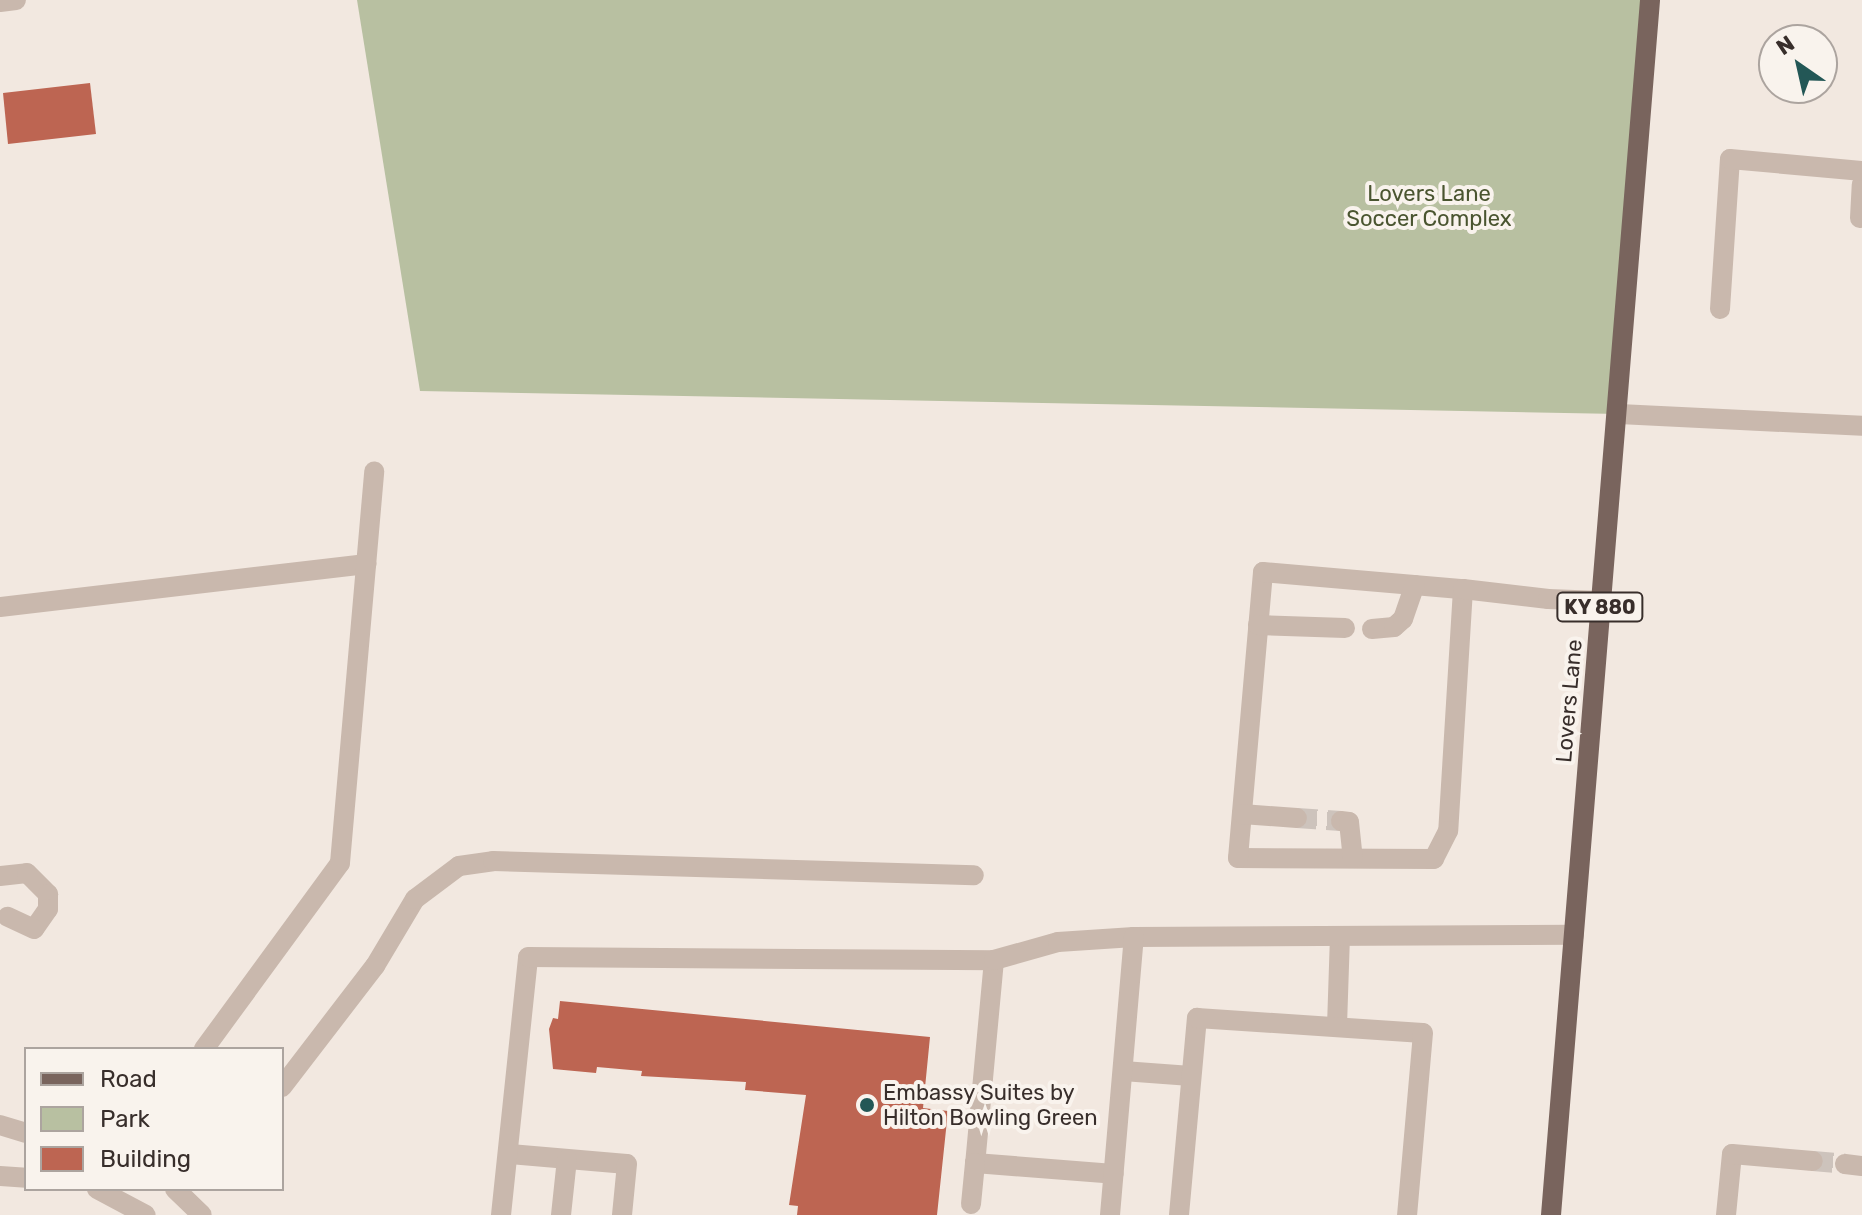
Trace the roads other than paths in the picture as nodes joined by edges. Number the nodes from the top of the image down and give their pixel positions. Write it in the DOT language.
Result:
graph roads {
  1 [pos="16,0"];
  2 [pos="1650,0"];
  3 [pos="0,2"];
  4 [pos="1862,171"];
  5 [pos="1862,185"];
  6 [pos="1860,218"];
  7 [pos="1720,309"];
  8 [pos="1619,414"];
  9 [pos="1862,426"];
  10 [pos="374,471"];
  11 [pos="366,564"];
  12 [pos="1415,585"];
  13 [pos="1463,589"];
  14 [pos="1601,601"];
  15 [pos="0,607"];
  16 [pos="1258,625"];
  17 [pos="1345,628"];
  18 [pos="1372,629"];
  19 [pos="1242,814"];
  20 [pos="1297,818"];
  21 [pos="1341,821"];
  22 [pos="1353,858"];
  23 [pos="974,875"];
  24 [pos="0,876"];
  25 [pos="3,920"];
  26 [pos="1574,935"];
  27 [pos="1340,936"];
  28 [pos="1134,937"];
  29 [pos="994,960"];
  30 [pos="1337,1026"];
  31 [pos="205,1047"];
  32 [pos="1123,1071"];
  33 [pos="1191,1076"];
  34 [pos="284,1084"];
  35 [pos="0,1125"];
  36 [pos="24,1132"];
  37 [pos="510,1154"];
  38 [pos="567,1159"];
  39 [pos="1813,1161"];
  40 [pos="975,1163"];
  41 [pos="1114,1174"];
  42 [pos="0,1176"];
  43 [pos="24,1178"];
  44 [pos="101,1191"];
  45 [pos="177,1191"];
  46 [pos="971,1204"];
  47 [pos="146,1215"];
  48 [pos="202,1215"];
  49 [pos="501,1215"];
  50 [pos="561,1215"];
  51 [pos="622,1215"];
  52 [pos="1110,1215"];
  53 [pos="1179,1215"];
  54 [pos="1407,1215"];
  55 [pos="1551,1215"];
  56 [pos="1726,1215"];
  1 -- 3 [label="street"];
  2 -- 8 [label="main road, Lovers Lane / KY 880"];
  4 -- 7 [label="street"];
  5 -- 6 [label="street"];
  8 -- 9 [label="street"];
  8 -- 14 [label="main road, Lovers Lane / KY 880"];
  10 -- 11 [label="street"];
  11 -- 15 [label="street"];
  11 -- 31 [label="street"];
  12 -- 13 [label="street"];
  12 -- 16 [label="street"];
  12 -- 18 [label="street"];
  13 -- 14 [label="street"];
  13 -- 22 [label="street"];
  14 -- 26 [label="main road, Lovers Lane / KY 880"];
  16 -- 17 [label="street"];
  16 -- 19 [label="street"];
  19 -- 20 [label="street"];
  19 -- 22 [label="street"];
  21 -- 22 [label="street"];
  23 -- 34 [label="street"];
  24 -- 25 [label="street"];
  26 -- 27 [label="street"];
  26 -- 55 [label="main road, Lovers Lane / KY 880"];
  27 -- 28 [label="street"];
  27 -- 30 [label="street"];
  28 -- 29 [label="street"];
  28 -- 32 [label="street"];
  29 -- 37 [label="street"];
  29 -- 40 [label="street"];
  30 -- 33 [label="street"];
  30 -- 54 [label="street"];
  32 -- 33 [label="street"];
  32 -- 41 [label="street"];
  33 -- 53 [label="street"];
  35 -- 36 [label="street"];
  37 -- 38 [label="street"];
  37 -- 49 [label="street"];
  38 -- 50 [label="street"];
  38 -- 51 [label="street"];
  39 -- 56 [label="street"];
  40 -- 41 [label="street"];
  40 -- 46 [label="street"];
  41 -- 52 [label="street"];
  42 -- 43 [label="street"];
  44 -- 47 [label="street"];
  45 -- 48 [label="street"];
}
